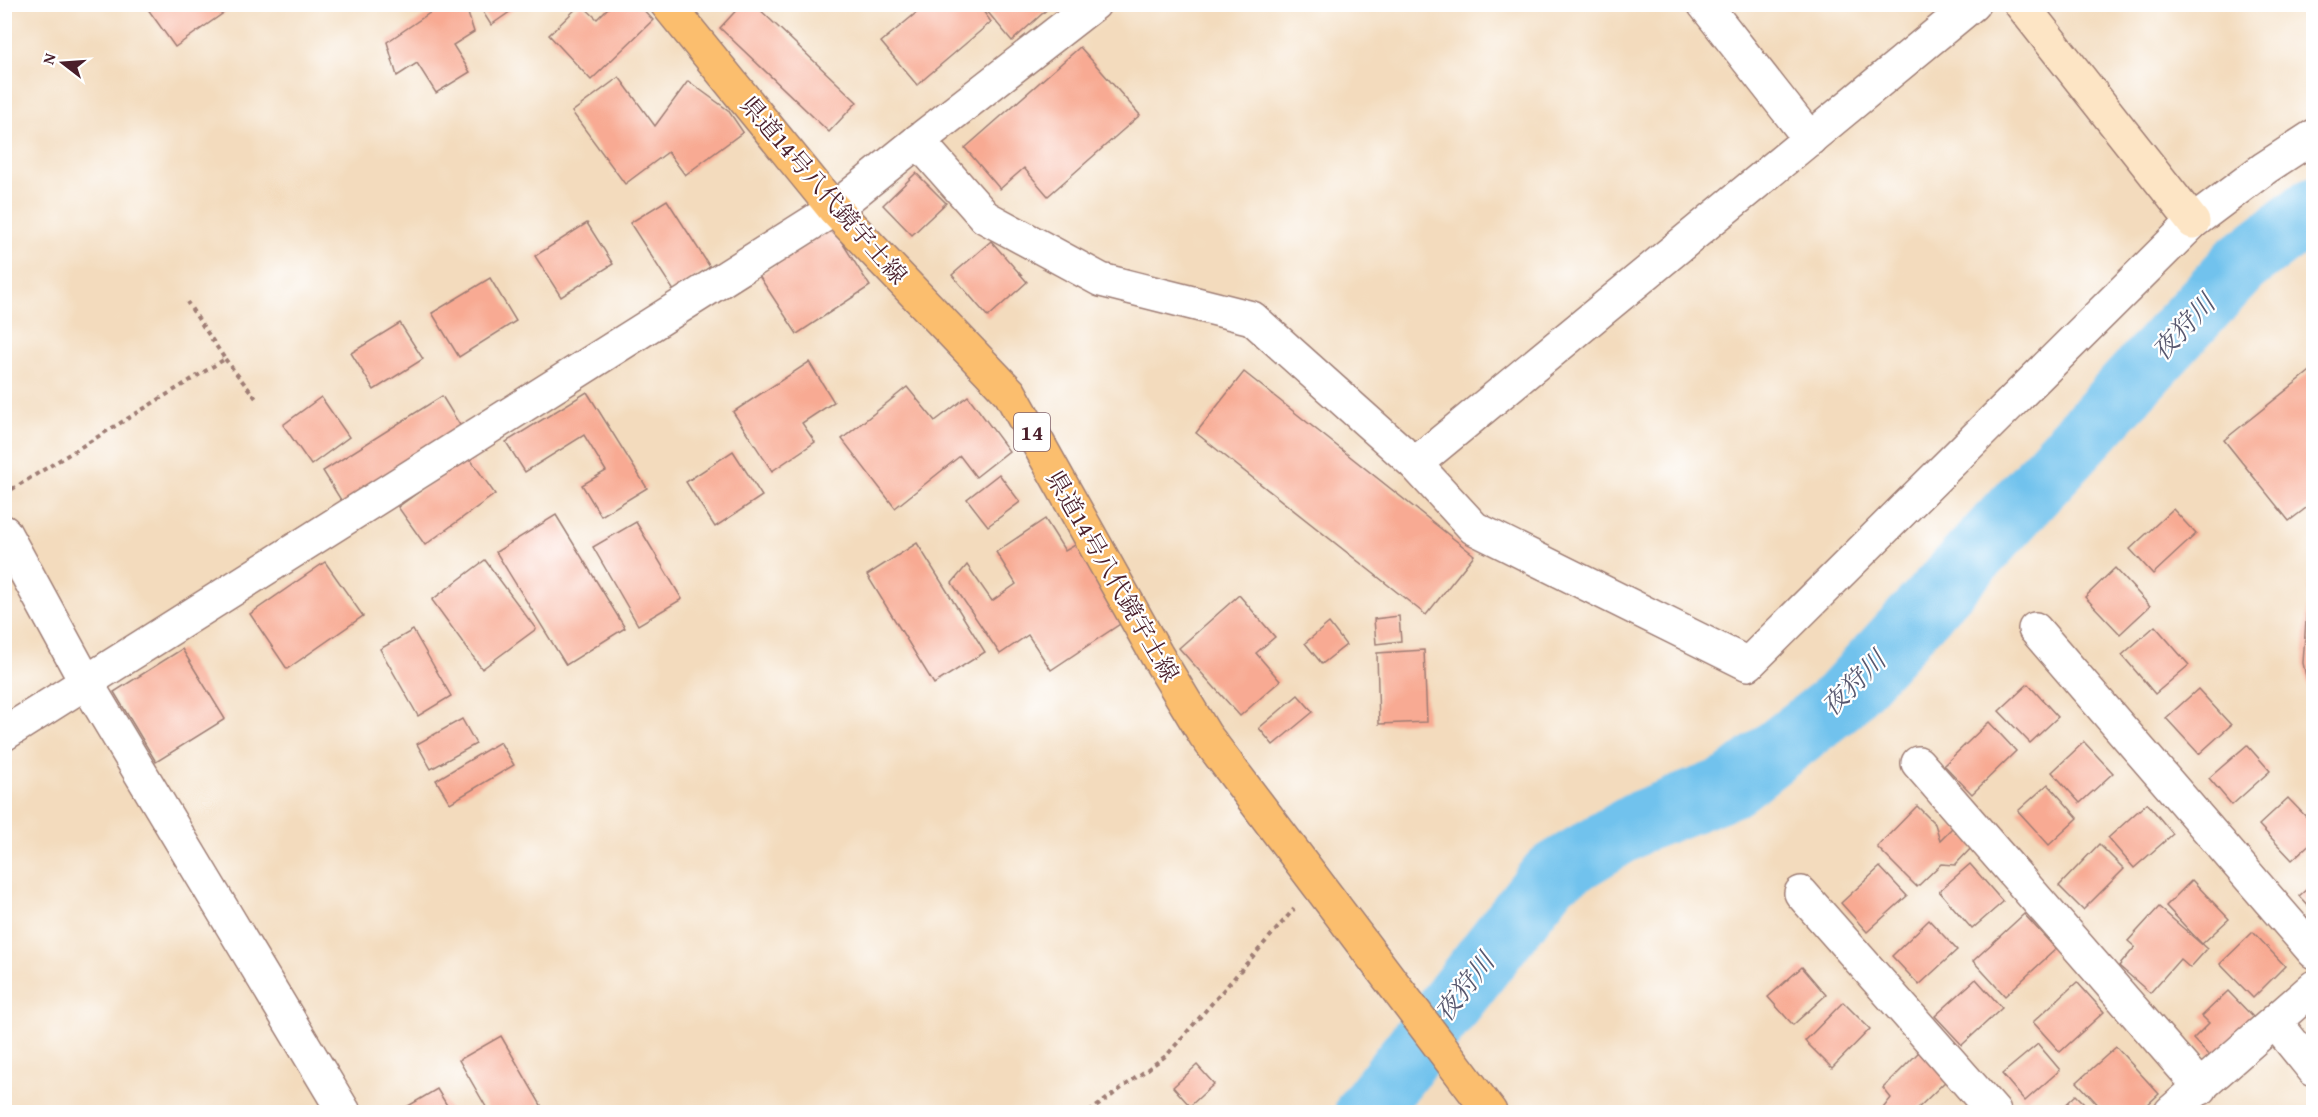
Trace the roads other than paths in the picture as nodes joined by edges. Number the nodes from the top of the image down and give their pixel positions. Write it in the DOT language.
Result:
graph roads {
  1 [pos="667,4"];
  2 [pos="1094,4"];
  3 [pos="1704,4"];
  4 [pos="1973,4"];
  5 [pos="2021,4"];
  6 [pos="2313,136"];
  7 [pos="1810,139"];
  8 [pos="918,141"];
  9 [pos="834,209"];
  10 [pos="2193,222"];
  11 [pos="1415,464"];
  12 [pos="4,532"];
  13 [pos="2035,629"];
  14 [pos="87,684"];
  15 [pos="4,734"];
  16 [pos="1918,763"];
  17 [pos="1801,893"];
  18 [pos="2313,952"];
  19 [pos="2313,987"];
  20 [pos="2275,1022"];
  21 [pos="2313,1070"];
  22 [pos="2201,1088"];
  23 [pos="344,1113"];
  24 [pos="1490,1113"];
  25 [pos="1994,1113"];
  26 [pos="2171,1113"];
  1 -- 9 [label="main road, 県道14号八代鏡宇土線 / 14"];
  2 -- 8 [label="street"];
  3 -- 7 [label="street"];
  4 -- 7 [label="street"];
  5 -- 10 [label="street"];
  6 -- 10 [label="street"];
  7 -- 11 [label="street"];
  8 -- 9 [label="street"];
  8 -- 11 [label="street"];
  9 -- 14 [label="street"];
  9 -- 24 [label="main road, 県道14号八代鏡宇土線 / 14"];
  10 -- 11 [label="street"];
  12 -- 14 [label="street"];
  13 -- 18 [label="street"];
  14 -- 15 [label="street"];
  14 -- 23 [label="street"];
  16 -- 22 [label="street"];
  17 -- 25 [label="street"];
  19 -- 20 [label="street"];
  20 -- 21 [label="street"];
  20 -- 22 [label="street"];
  22 -- 26 [label="street"];
}
